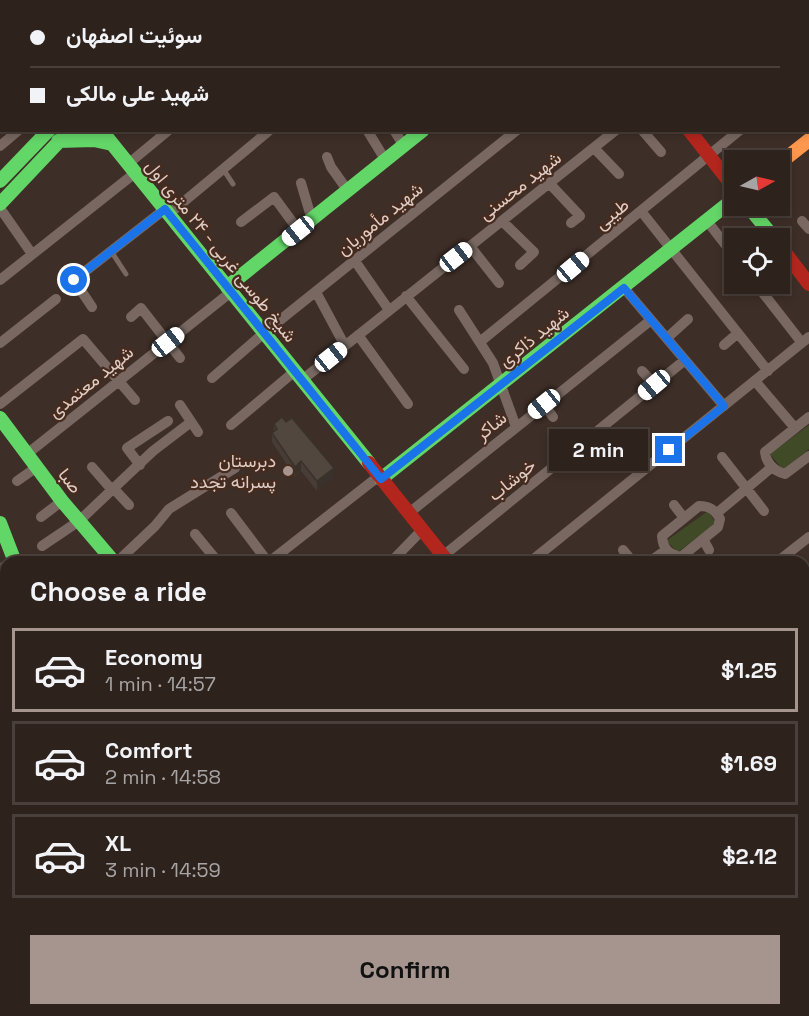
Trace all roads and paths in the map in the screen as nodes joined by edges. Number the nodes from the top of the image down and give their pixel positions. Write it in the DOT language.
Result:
graph roads {
  1 [pos="17,132"];
  2 [pos="103,132"];
  3 [pos="167,132"];
  4 [pos="268,132"];
  5 [pos="368,132"];
  6 [pos="395,132"];
  7 [pos="421,132"];
  8 [pos="514,132"];
  9 [pos="614,132"];
  10 [pos="644,132"];
  11 [pos="690,132"];
  12 [pos="738,132"];
  13 [pos="54,136"];
  14 [pos="808,142"];
  15 [pos="112,144"];
  16 [pos="0,146"];
  17 [pos="404,146"];
  18 [pos="595,148"];
  19 [pos="40,150"];
  20 [pos="661,152"];
  21 [pos="790,156"];
  22 [pos="327,157"];
  23 [pos="707,157"];
  24 [pos="386,161"];
  25 [pos="132,168"];
  26 [pos="223,169"];
  27 [pos="619,174"];
  28 [pos="724,176"];
  29 [pos="0,181"];
  30 [pos="301,183"];
  31 [pos="233,184"];
  32 [pos="550,184"];
  33 [pos="348,191"];
  34 [pos="0,206"];
  35 [pos="724,207"];
  36 [pos="641,210"];
  37 [pos="167,212"];
  38 [pos="756,216"];
  39 [pos="312,220"];
  40 [pos="502,221"];
  41 [pos="707,221"];
  42 [pos="241,222"];
  43 [pos="571,223"];
  44 [pos="766,228"];
  45 [pos="298,231"];
  46 [pos="724,242"];
  47 [pos="470,246"];
  48 [pos="671,250"];
  49 [pos="111,252"];
  50 [pos="32,254"];
  51 [pos="790,259"];
  52 [pos="355,261"];
  53 [pos="520,265"];
  54 [pos="126,274"];
  55 [pos="0,280"];
  56 [pos="499,283"];
  57 [pos="809,284"];
  58 [pos="624,288"];
  59 [pos="229,289"];
  60 [pos="316,292"];
  61 [pos="765,294"];
  62 [pos="406,297"];
  63 [pos="56,299"];
  64 [pos="92,307"];
  65 [pos="389,310"];
  66 [pos="459,310"];
  67 [pos="131,317"];
  68 [pos="651,320"];
  69 [pos="688,320"];
  70 [pos="264,333"];
  71 [pos="738,333"];
  72 [pos="358,335"];
  73 [pos="667,338"];
  74 [pos="805,340"];
  75 [pos="481,341"];
  76 [pos="168,342"];
  77 [pos="0,343"];
  78 [pos="724,345"];
  79 [pos="345,346"];
  80 [pos="180,358"];
  81 [pos="685,360"];
  82 [pos="464,369"];
  83 [pos="768,370"];
  84 [pos="642,371"];
  85 [pos="298,376"];
  86 [pos="212,378"];
  87 [pos="120,380"];
  88 [pos="755,381"];
  89 [pos="654,385"];
  90 [pos="502,386"];
  91 [pos="135,400"];
  92 [pos="0,404"];
  93 [pos="408,404"];
  94 [pos="544,404"];
  95 [pos="180,405"];
  96 [pos="724,406"];
  97 [pos="553,417"];
  98 [pos="809,417"];
  99 [pos="0,418"];
  100 [pos="168,421"];
  101 [pos="191,422"];
  102 [pos="231,425"];
  103 [pos="516,427"];
  104 [pos="795,428"];
  105 [pos="198,432"];
  106 [pos="27,454"];
  107 [pos="809,456"];
  108 [pos="722,457"];
  109 [pos="140,465"];
  110 [pos="37,467"];
  111 [pos="92,467"];
  112 [pos="772,467"];
  113 [pos="235,468"];
  114 [pos="380,478"];
  115 [pos="17,481"];
  116 [pos="747,488"];
  117 [pos="113,490"];
  118 [pos="62,501"];
  119 [pos="129,505"];
  120 [pos="674,505"];
  121 [pos="764,511"];
  122 [pos="231,513"];
  123 [pos="409,513"];
  124 [pos="717,513"];
  125 [pos="41,517"];
  126 [pos="684,518"];
  127 [pos="79,521"];
  128 [pos="0,523"];
  129 [pos="422,530"];
  130 [pos="195,534"];
  131 [pos="809,537"];
  132 [pos="703,540"];
  133 [pos="42,546"];
  134 [pos="623,550"];
  135 [pos="666,550"];
  136 [pos="709,550"];
  137 [pos="9,556"];
  138 [pos="106,556"];
  139 [pos="116,556"];
  140 [pos="213,556"];
  141 [pos="263,556"];
  142 [pos="276,556"];
  143 [pos="397,556"];
  144 [pos="444,556"];
  145 [pos="450,556"];
  146 [pos="537,556"];
  147 [pos="628,556"];
  148 [pos="658,556"];
  149 [pos="679,556"];
  150 [pos="682,556"];
  151 [pos="785,556"];
  152 [pos="0,855"];
  153 [pos="0,865"];
  1 -- 16 [label="street"];
  2 -- 15 [label="street, شیخ طوسی غربی - ۲۴ متری اول"];
  3 -- 25 [label="street"];
  4 -- 26 [label="street"];
  5 -- 24 [label="street"];
  6 -- 17 [label="street"];
  7 -- 17 [label="street"];
  8 -- 52 [label="street, شهید مأموریان"];
  9 -- 18 [label="street, شهید محسنی"];
  10 -- 20 [label="street"];
  11 -- 23 [label="street"];
  12 -- 23 [label="street, طیبی"];
  13 -- 15 [label="street"];
  13 -- 19 [label="street"];
  14 -- 21 [label="street"];
  15 -- 25 [label="street, شیخ طوسی غربی - ۲۴ متری اول"];
  17 -- 24 [label="street"];
  18 -- 27 [label="street"];
  18 -- 32 [label="street, شهید محسنی"];
  19 -- 29 [label="street"];
  19 -- 34 [label="street"];
  22 -- 33 [label="street"];
  23 -- 28 [label="street"];
  23 -- 36 [label="street, طیبی"];
  24 -- 33 [label="street"];
  25 -- 37 [label="street, شیخ طوسی غربی - ۲۴ متری اول"];
  25 -- 50 [label="street"];
  26 -- 31 [label="lane"];
  26 -- 37 [label="street"];
  30 -- 39 [label="street"];
  32 -- 40 [label="street, شهید محسنی"];
  32 -- 43 [label="street"];
  33 -- 39 [label="street"];
  34 -- 50 [label="street"];
  35 -- 41 [label="street, شهید ذاکری"];
  36 -- 48 [label="street"];
  36 -- 75 [label="street, طیبی"];
  37 -- 49 [label="street"];
  37 -- 59 [label="street, شیخ طوسی غربی - ۲۴ متری اول"];
  38 -- 44 [label="street"];
  39 -- 45 [label="street"];
  40 -- 47 [label="street, شهید محسنی"];
  40 -- 53 [label="street"];
  41 -- 46 [label="street"];
  41 -- 48 [label="street, شهید ذاکری"];
  42 -- 45 [label="street"];
  45 -- 59 [label="street"];
  47 -- 56 [label="street"];
  47 -- 62 [label="street, شهید محسنی"];
  48 -- 58 [label="street, شهید ذاکری"];
  48 -- 71 [label="street"];
  49 -- 54 [label="lane"];
  49 -- 64 [label="street"];
  50 -- 55 [label="street"];
  51 -- 57 [label="street"];
  52 -- 60 [label="street, شهید مأموریان"];
  52 -- 65 [label="street"];
  58 -- 68 [label="street"];
  58 -- 90 [label="street, شهید ذاکری"];
  59 -- 70 [label="street, شیخ طوسی غربی - ۲۴ متری اول"];
  59 -- 76 [label="street, شهید معتمدی"];
  60 -- 70 [label="street, شهید مأموریان"];
  60 -- 79 [label="street"];
  61 -- 74 [label="street"];
  62 -- 65 [label="street, شهید محسنی"];
  62 -- 82 [label="street"];
  63 -- 77 [label="street"];
  65 -- 72 [label="street, شهید محسنی"];
  66 -- 75 [label="street"];
  67 -- 76 [label="street"];
  68 -- 73 [label="street"];
  68 -- 94 [label="street, شاکر"];
  69 -- 73 [label="street"];
  70 -- 85 [label="street, شیخ طوسی غربی - ۲۴ متری اول"];
  70 -- 86 [label="street, شهید مأموریان"];
  71 -- 78 [label="street"];
  71 -- 83 [label="street"];
  72 -- 79 [label="street, شهید محسنی"];
  72 -- 93 [label="street"];
  73 -- 81 [label="street"];
  74 -- 83 [label="street"];
  75 -- 90 [label="street"];
  76 -- 80 [label="street"];
  76 -- 87 [label="street, شهید معتمدی"];
  79 -- 85 [label="street, شهید محسنی"];
  81 -- 89 [label="street, خوشاب"];
  81 -- 96 [label="street"];
  83 -- 88 [label="street"];
  84 -- 89 [label="street"];
  85 -- 102 [label="street, شهید محسنی"];
  85 -- 114 [label="street, شیخ طوسی غربی - ۲۴ متری اول"];
  87 -- 91 [label="street"];
  87 -- 92 [label="street"];
  87 -- 106 [label="street, شهید معتمدی"];
  88 -- 96 [label="street"];
  88 -- 104 [label="street"];
  89 -- 145 [label="street, خوشاب"];
  90 -- 103 [label="street"];
  90 -- 114 [label="street, شهید ذاکری"];
  94 -- 97 [label="street"];
  94 -- 103 [label="street, شاکر"];
  95 -- 101 [label="street"];
  96 -- 146 [label="street"];
  98 -- 104 [label="street"];
  99 -- 106 [label="street, صبا"];
  100 -- 109 [label="street"];
  101 -- 105 [label="street"];
  101 -- 109 [label="street"];
  103 -- 123 [label="street, شاکر"];
  104 -- 112 [label="street"];
  106 -- 110 [label="street, صبا"];
  107 -- 112 [label="street"];
  108 -- 116 [label="street"];
  109 -- 117 [label="street"];
  110 -- 115 [label="street"];
  110 -- 118 [label="street, صبا"];
  111 -- 117 [label="street"];
  112 -- 116 [label="street"];
  113 -- 139 [label="street"];
  114 -- 123 [label="street, شیخ طوسی غربی - ۲۴ متری اول"];
  114 -- 142 [label="street"];
  116 -- 121 [label="street"];
  116 -- 124 [label="street"];
  117 -- 119 [label="street"];
  117 -- 127 [label="street"];
  118 -- 125 [label="street"];
  118 -- 127 [label="street, صبا"];
  120 -- 126 [label="street"];
  122 -- 141 [label="street"];
  123 -- 129 [label="street, شیخ طوسی غربی - ۲۴ متری اول"];
  124 -- 126 [label="street"];
  124 -- 132 [label="street"];
  126 -- 135 [label="street"];
  127 -- 133 [label="street"];
  127 -- 138 [label="street, صبا"];
  128 -- 137 [label="street"];
  129 -- 143 [label="street"];
  129 -- 144 [label="street, شیخ طوسی غربی - ۲۴ متری اول"];
  130 -- 140 [label="street"];
  131 -- 151 [label="street"];
  132 -- 136 [label="street"];
  132 -- 150 [label="street"];
  134 -- 147 [label="street"];
  135 -- 148 [label="street"];
  135 -- 149 [label="street"];
  152 -- 153 [label="street"];
}
